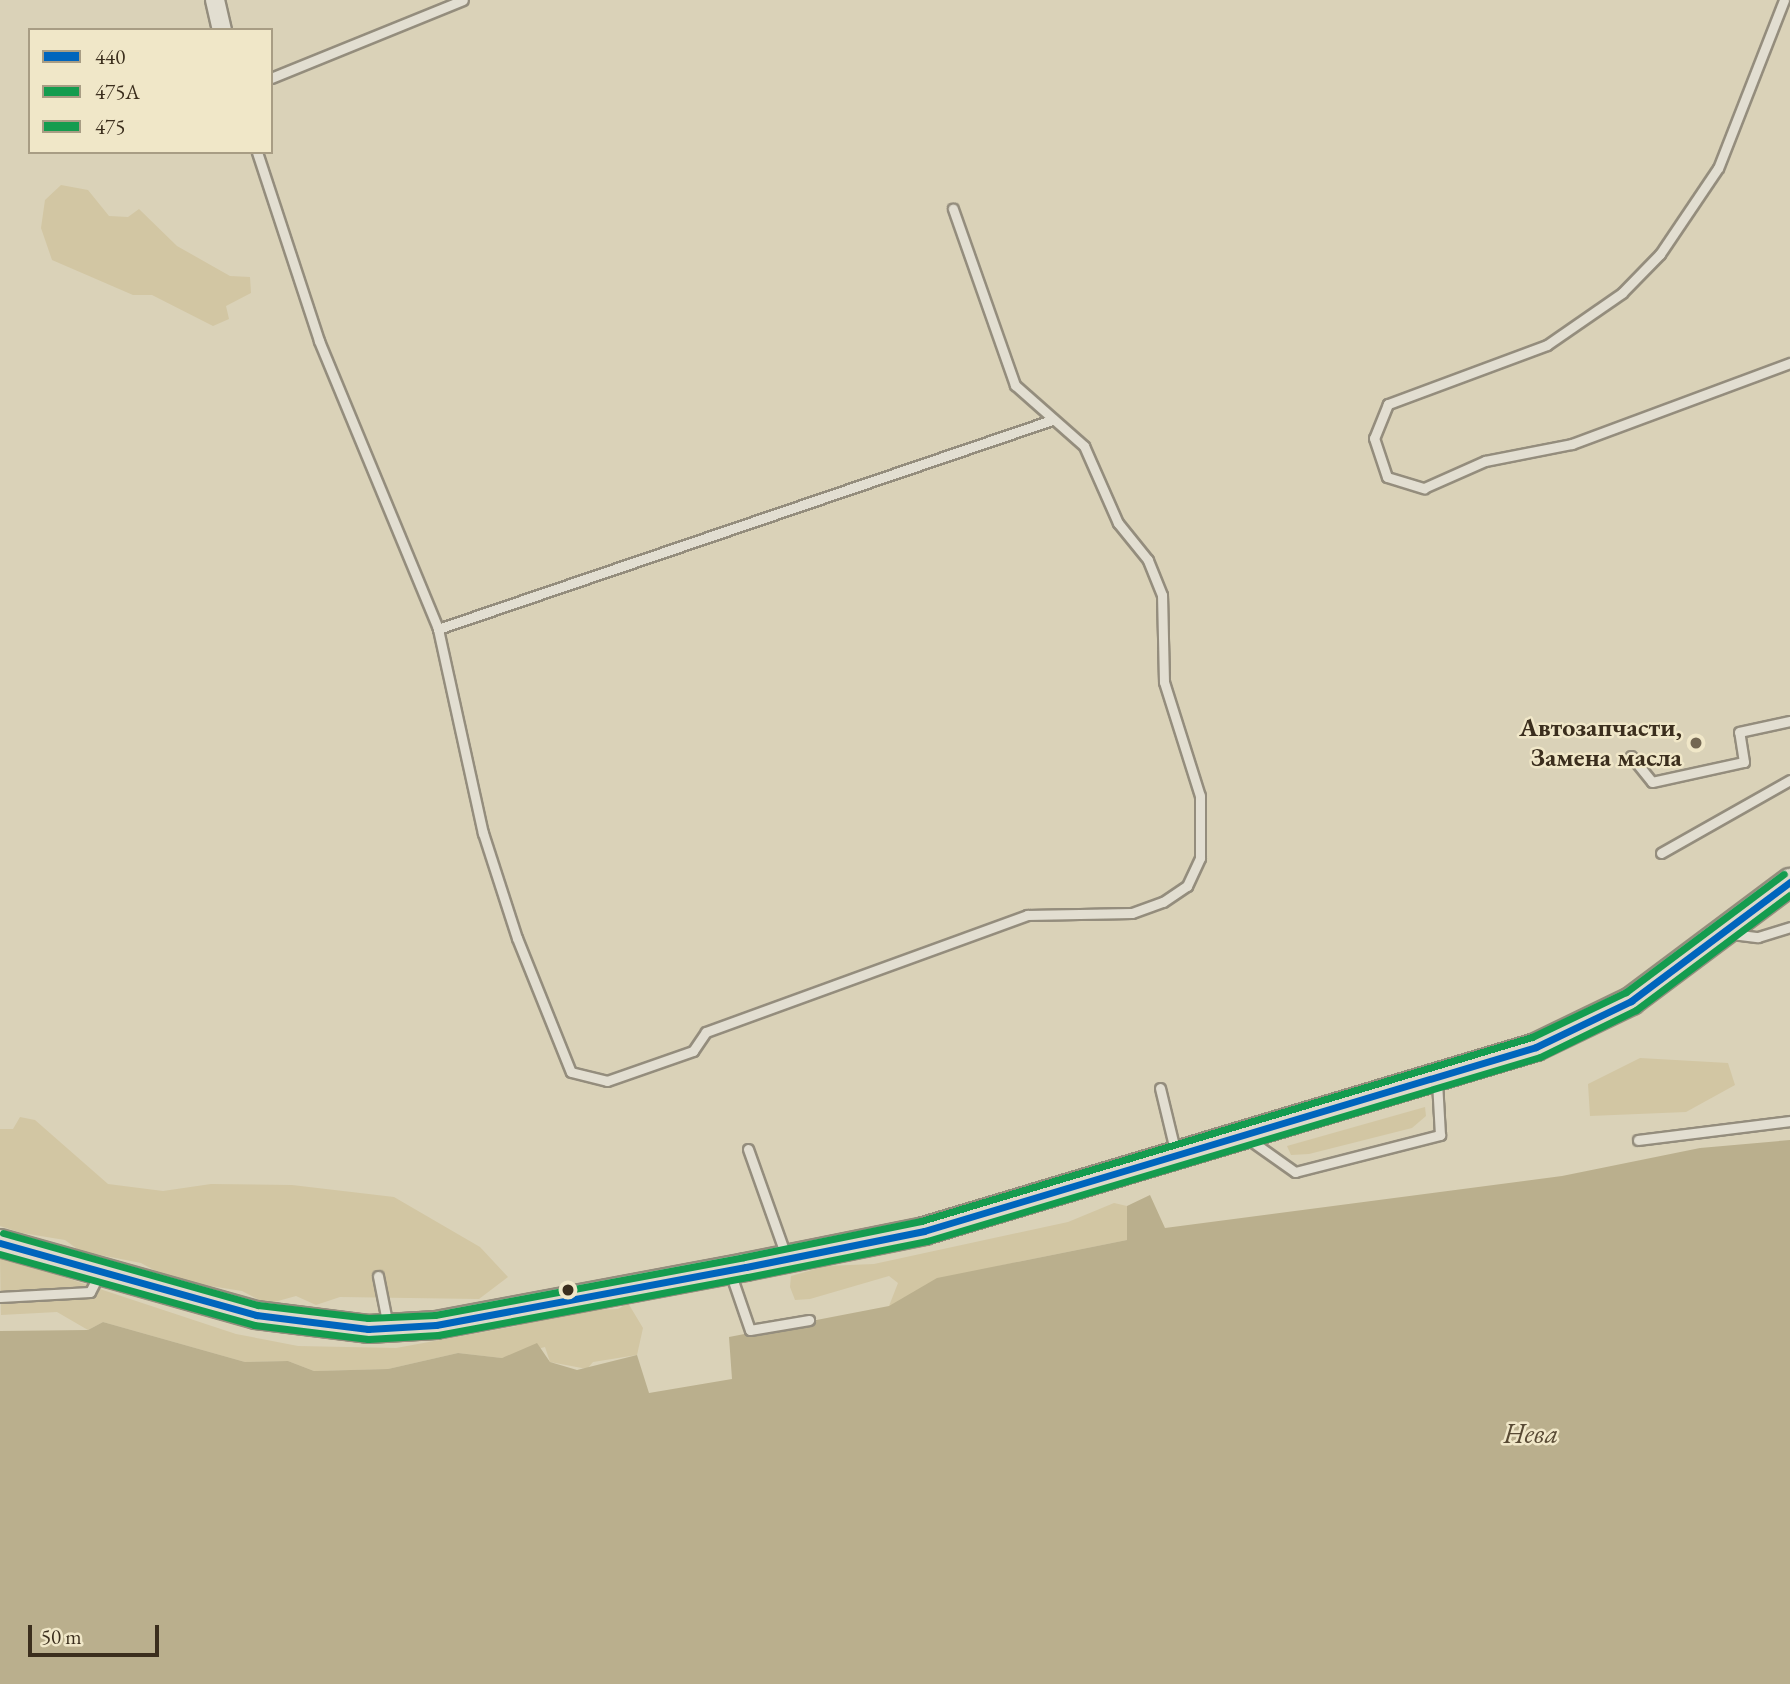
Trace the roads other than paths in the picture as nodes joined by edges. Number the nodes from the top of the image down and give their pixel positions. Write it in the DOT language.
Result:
graph roads {
  1 [pos="215,0"];
  2 [pos="463,0"];
  3 [pos="1784,0"];
  4 [pos="222,28"];
  5 [pos="273,77"];
  6 [pos="258,154"];
  7 [pos="953,209"];
  8 [pos="1790,363"];
  9 [pos="1052,420"];
  10 [pos="438,629"];
  11 [pos="1790,721"];
  12 [pos="1631,756"];
  13 [pos="1790,780"];
  14 [pos="1661,853"];
  15 [pos="1790,882"];
  16 [pos="1790,927"];
  17 [pos="1723,933"];
  18 [pos="1436,1080"];
  19 [pos="1160,1088"];
  20 [pos="1790,1121"];
  21 [pos="1243,1135"];
  22 [pos="1638,1140"];
  23 [pos="748,1149"];
  24 [pos="1176,1155"];
  25 [pos="0,1243"];
  26 [pos="787,1259"];
  27 [pos="730,1270"];
  28 [pos="100,1272"];
  29 [pos="378,1276"];
  30 [pos="0,1297"];
  31 [pos="810,1320"];
  32 [pos="388,1328"];
  1 -- 4 [label="street"];
  2 -- 5 [label="lane"];
  3 -- 8 [label="lane"];
  6 -- 10 [label="lane"];
  7 -- 9 [label="lane"];
  9 -- 10 [label="lane"];
  9 -- 10 [label="lane"];
  11 -- 12 [label="lane"];
  13 -- 14 [label="lane"];
  15 -- 17 [label="main road"];
  16 -- 17 [label="lane"];
  17 -- 18 [label="main road"];
  18 -- 21 [label="main road"];
  18 -- 21 [label="lane"];
  19 -- 24 [label="lane"];
  20 -- 22 [label="lane"];
  21 -- 24 [label="main road"];
  23 -- 26 [label="lane"];
  24 -- 26 [label="main road"];
  25 -- 28 [label="main road"];
  26 -- 27 [label="main road"];
  27 -- 31 [label="lane"];
  27 -- 32 [label="main road"];
  28 -- 30 [label="lane"];
  28 -- 32 [label="main road"];
  29 -- 32 [label="lane"];
}
